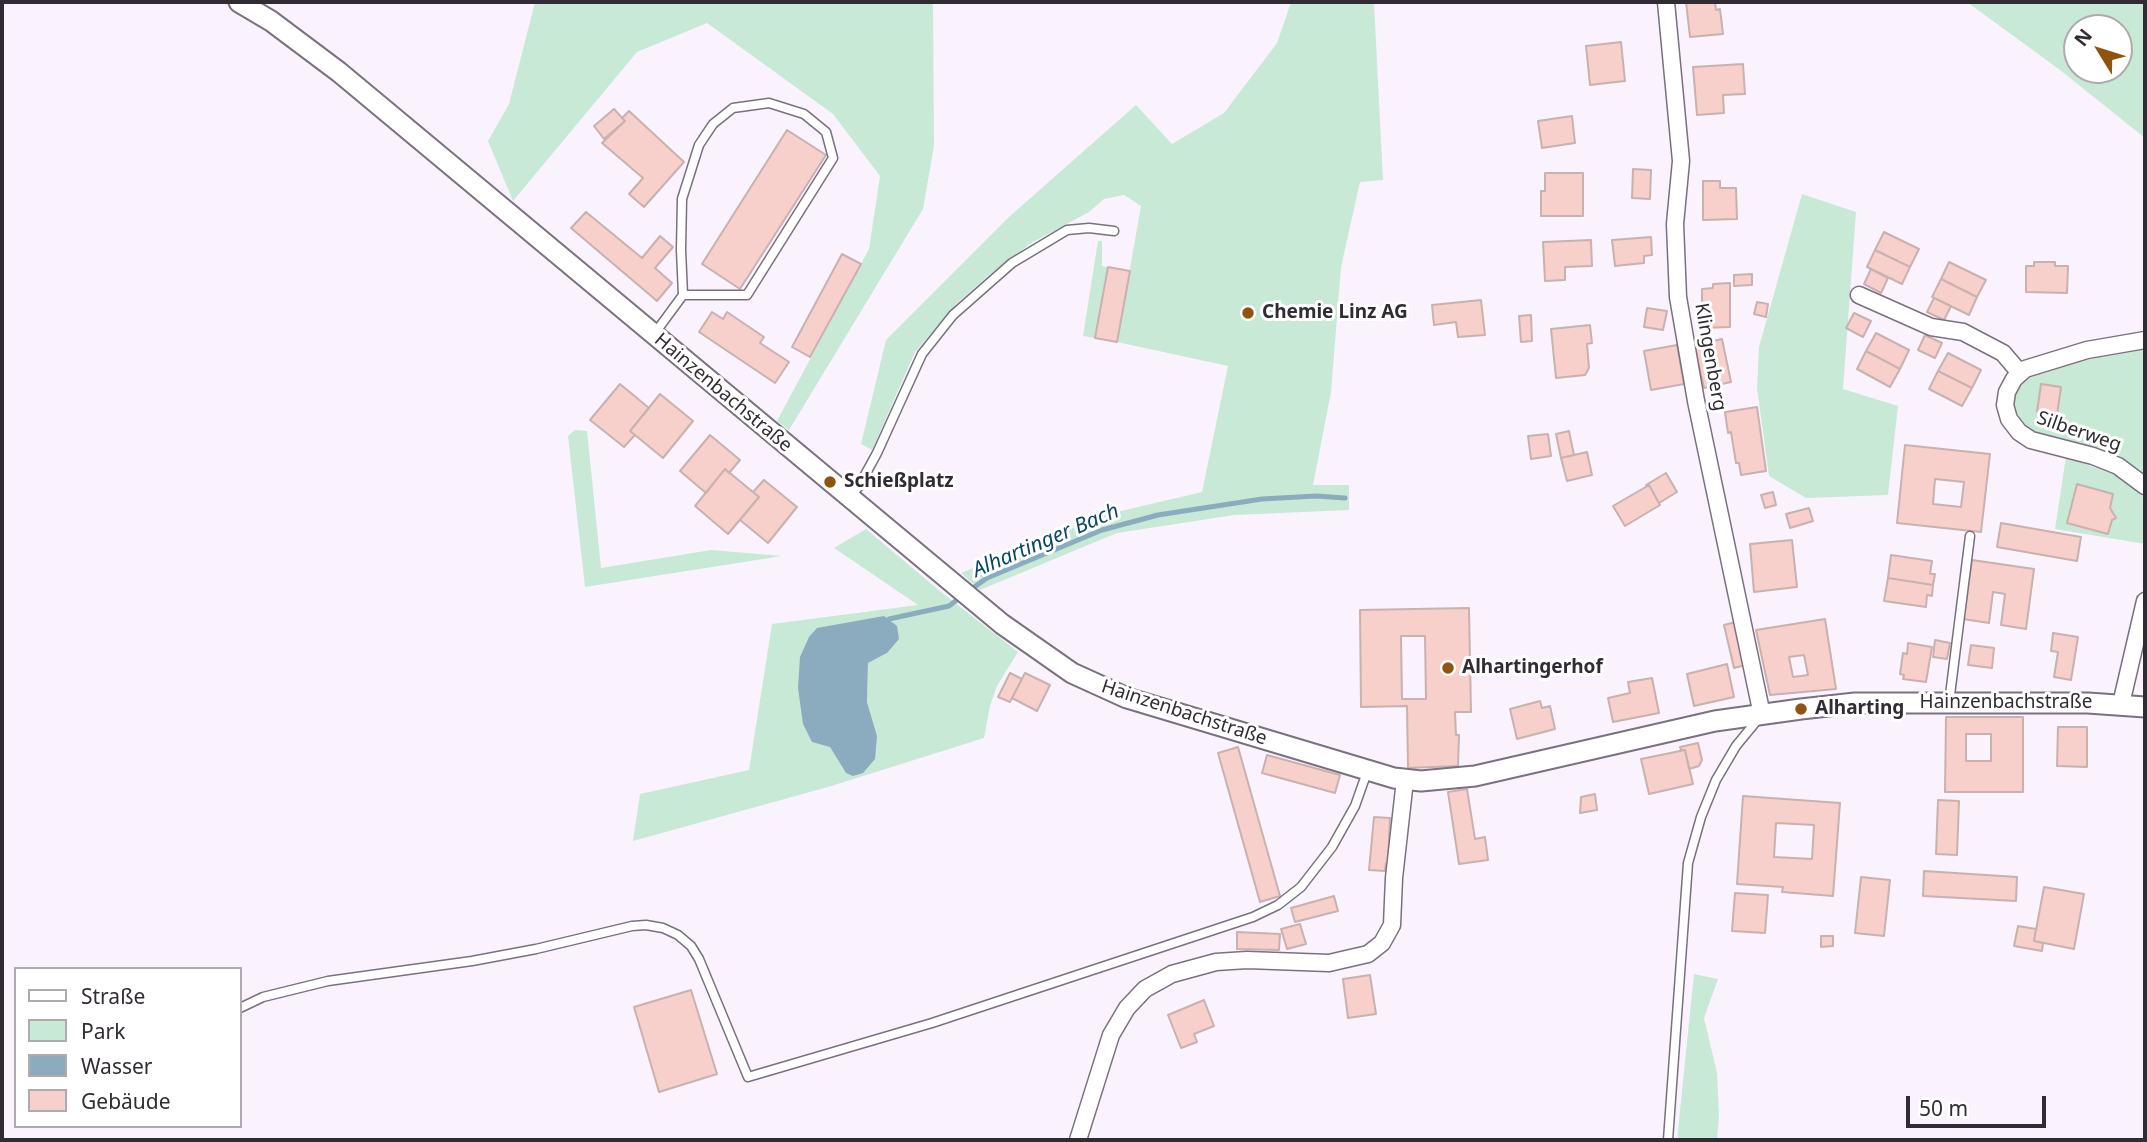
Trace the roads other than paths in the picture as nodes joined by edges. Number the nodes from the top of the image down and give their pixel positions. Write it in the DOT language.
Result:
graph roads {
  1 [pos="239,2"];
  2 [pos="1666,2"];
  3 [pos="1114,231"];
  4 [pos="683,295"];
  5 [pos="1859,295"];
  6 [pos="653,335"];
  7 [pos="2145,340"];
  8 [pos="2020,373"];
  9 [pos="2145,486"];
  10 [pos="849,498"];
  11 [pos="1970,536"];
  12 [pos="2145,601"];
  13 [pos="1949,703"];
  14 [pos="2121,704"];
  15 [pos="2145,707"];
  16 [pos="1762,715"];
  17 [pos="1367,769"];
  18 [pos="1405,780"];
  19 [pos="242,1007"];
  20 [pos="1078,1140"];
  21 [pos="1668,1140"];
  1 -- 6 [label="street, Hainzenbachstraße"];
  2 -- 16 [label="street, Klingenberg"];
  3 -- 10 [label="lane"];
  4 -- 4 [label="lane"];
  4 -- 6 [label="lane"];
  5 -- 8 [label="street"];
  6 -- 10 [label="street, Hainzenbachstraße"];
  7 -- 8 [label="street"];
  8 -- 9 [label="street, Silberweg"];
  10 -- 17 [label="street, Hainzenbachstraße"];
  11 -- 13 [label="lane"];
  12 -- 14 [label="street"];
  13 -- 14 [label="street, Hainzenbachstraße"];
  13 -- 16 [label="street, Hainzenbachstraße"];
  14 -- 15 [label="street, Hainzenbachstraße"];
  16 -- 18 [label="street, Hainzenbachstraße"];
  16 -- 21 [label="lane"];
  17 -- 18 [label="street, Hainzenbachstraße"];
  17 -- 19 [label="lane"];
  18 -- 20 [label="street"];
}
